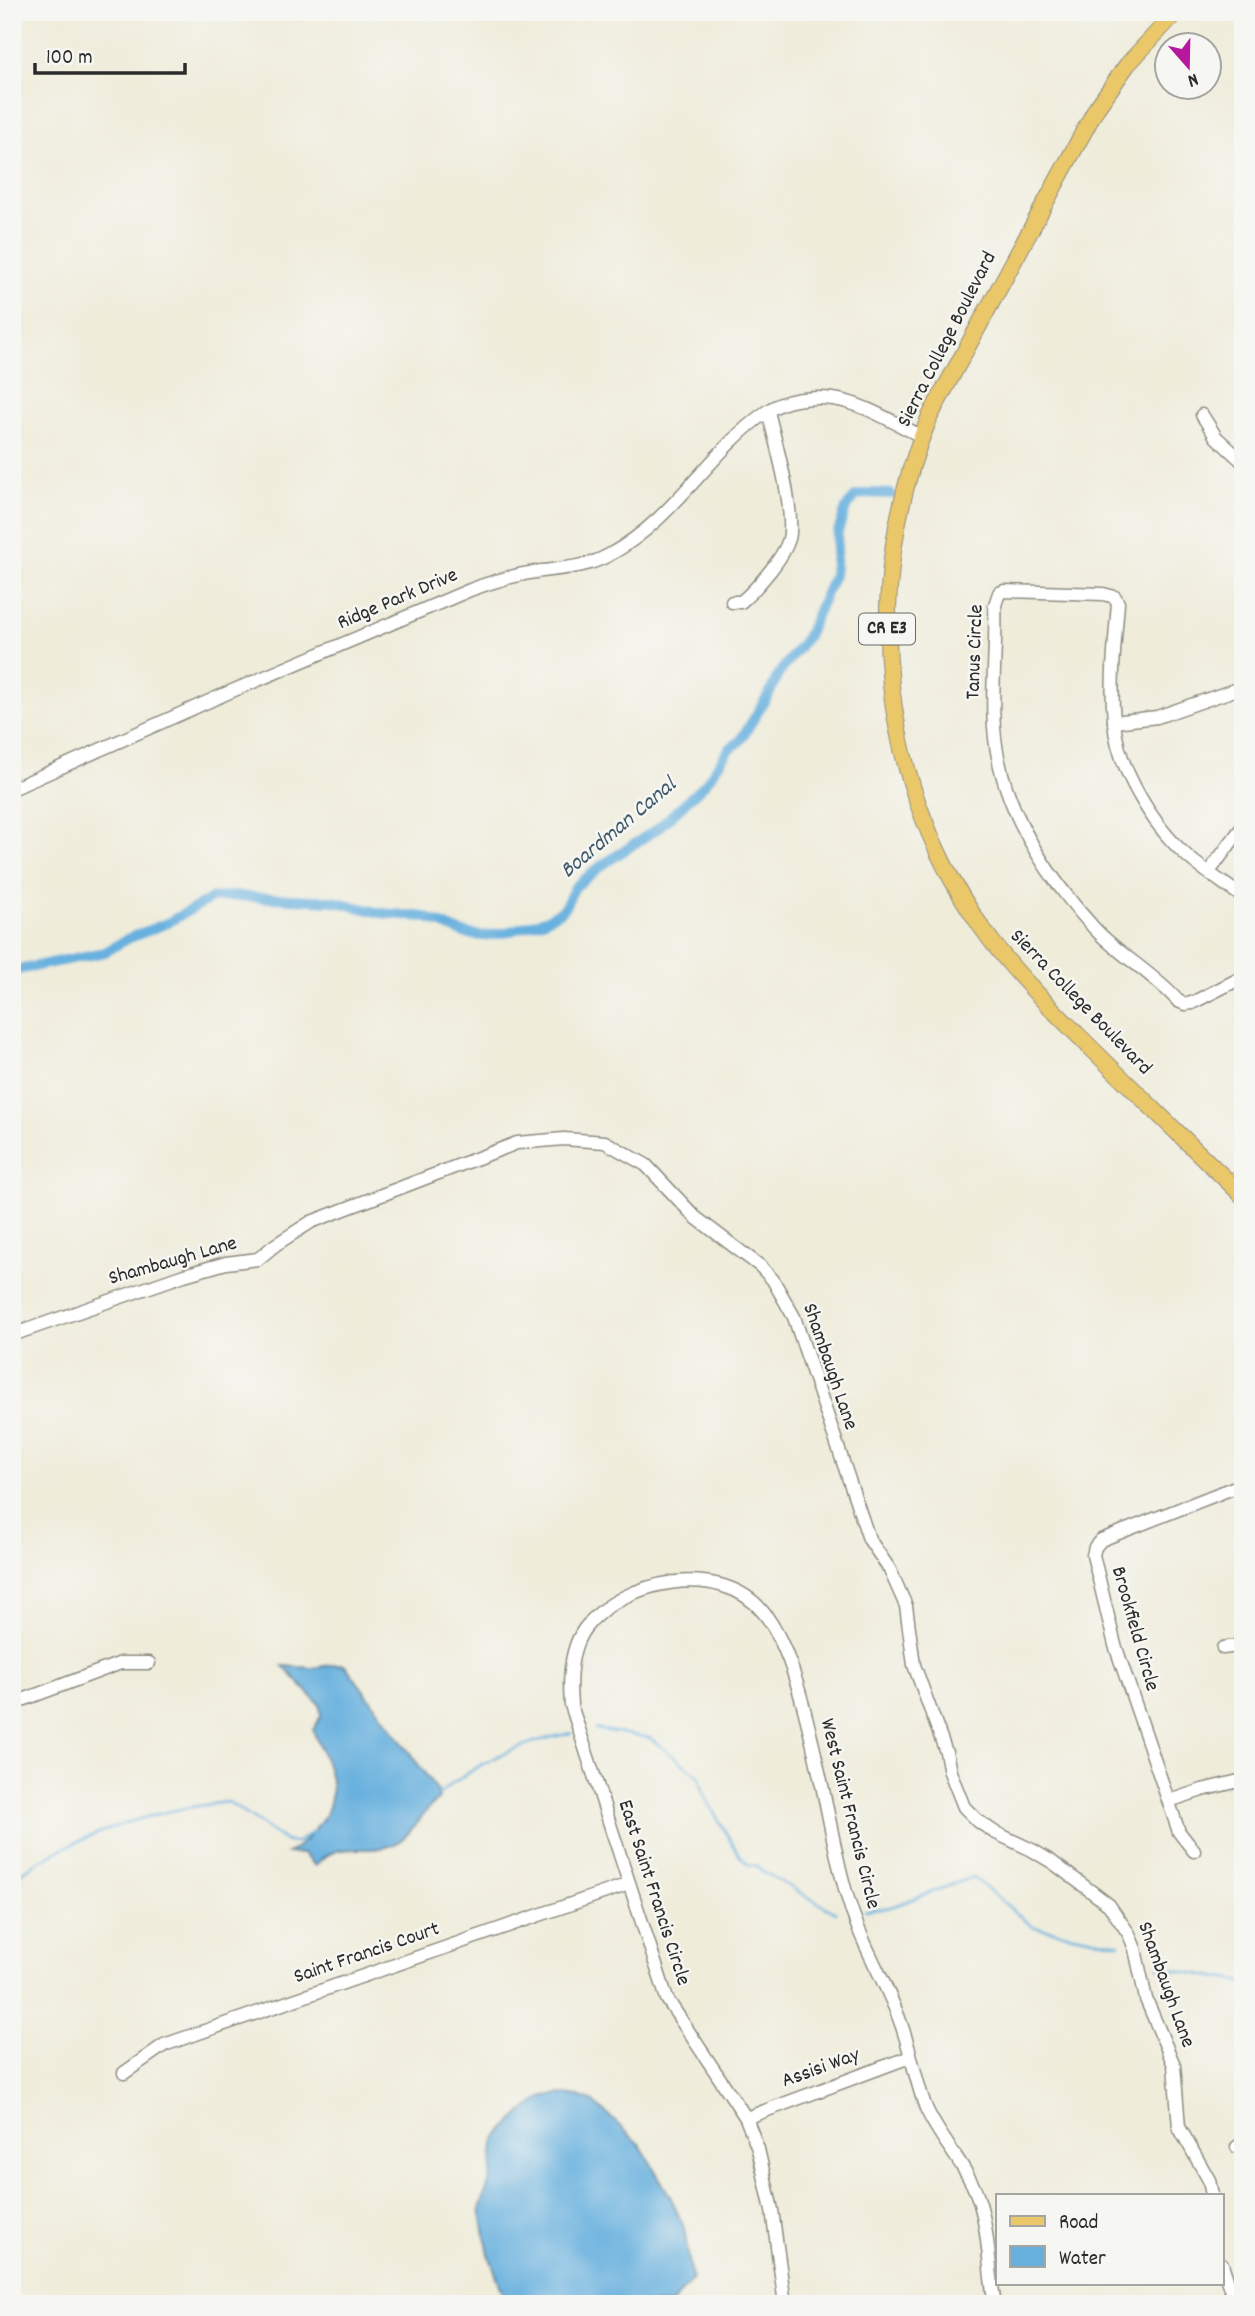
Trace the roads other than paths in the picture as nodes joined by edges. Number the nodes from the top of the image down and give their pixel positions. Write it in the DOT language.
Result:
graph roads {
  1 [pos="1176,12"];
  2 [pos="768,411"];
  3 [pos="1202,415"];
  4 [pos="921,436"];
  5 [pos="1243,462"];
  6 [pos="732,602"];
  7 [pos="1243,687"];
  8 [pos="1114,722"];
  9 [pos="12,789"];
  10 [pos="1243,826"];
  11 [pos="1209,872"];
  12 [pos="1243,897"];
  13 [pos="1243,977"];
  14 [pos="1243,1196"];
  15 [pos="12,1335"];
  16 [pos="1243,1483"];
  17 [pos="643,1590"];
  18 [pos="1243,1645"];
  19 [pos="1223,1648"];
  20 [pos="149,1663"];
  21 [pos="12,1704"];
  22 [pos="1243,1780"];
  23 [pos="1169,1801"];
  24 [pos="1194,1851"];
  25 [pos="629,1884"];
  26 [pos="910,2057"];
  27 [pos="124,2073"];
  28 [pos="746,2118"];
  29 [pos="1212,2194"];
  30 [pos="1224,2270"];
  31 [pos="785,2304"];
  32 [pos="995,2304"];
  33 [pos="1235,2304"];
  1 -- 4 [label="main road, Sierra College Boulevard / CR E3"];
  2 -- 4 [label="street, Ridge Park Drive"];
  2 -- 6 [label="street"];
  2 -- 9 [label="street, Ridge Park Drive"];
  3 -- 5 [label="street"];
  4 -- 14 [label="main road, Sierra College Boulevard / CR E3"];
  7 -- 8 [label="street"];
  8 -- 11 [label="street, Tanus Circle"];
  8 -- 13 [label="street, Tanus Circle"];
  10 -- 11 [label="street"];
  11 -- 12 [label="street, Tanus Circle"];
  15 -- 29 [label="street, Shambaugh Lane"];
  16 -- 23 [label="street, Brookfield Circle"];
  17 -- 25 [label="street, East Saint Francis Circle"];
  17 -- 26 [label="street, West Saint Francis Circle"];
  18 -- 19 [label="street"];
  20 -- 21 [label="street"];
  22 -- 23 [label="street"];
  23 -- 24 [label="street, Brookfield Circle"];
  25 -- 27 [label="street, Saint Francis Court"];
  25 -- 28 [label="street, East Saint Francis Circle"];
  26 -- 28 [label="street, Assisi Way"];
  26 -- 32 [label="street, West Saint Francis Circle"];
  28 -- 31 [label="street, East Saint Francis Circle"];
  30 -- 33 [label="street"];
}
